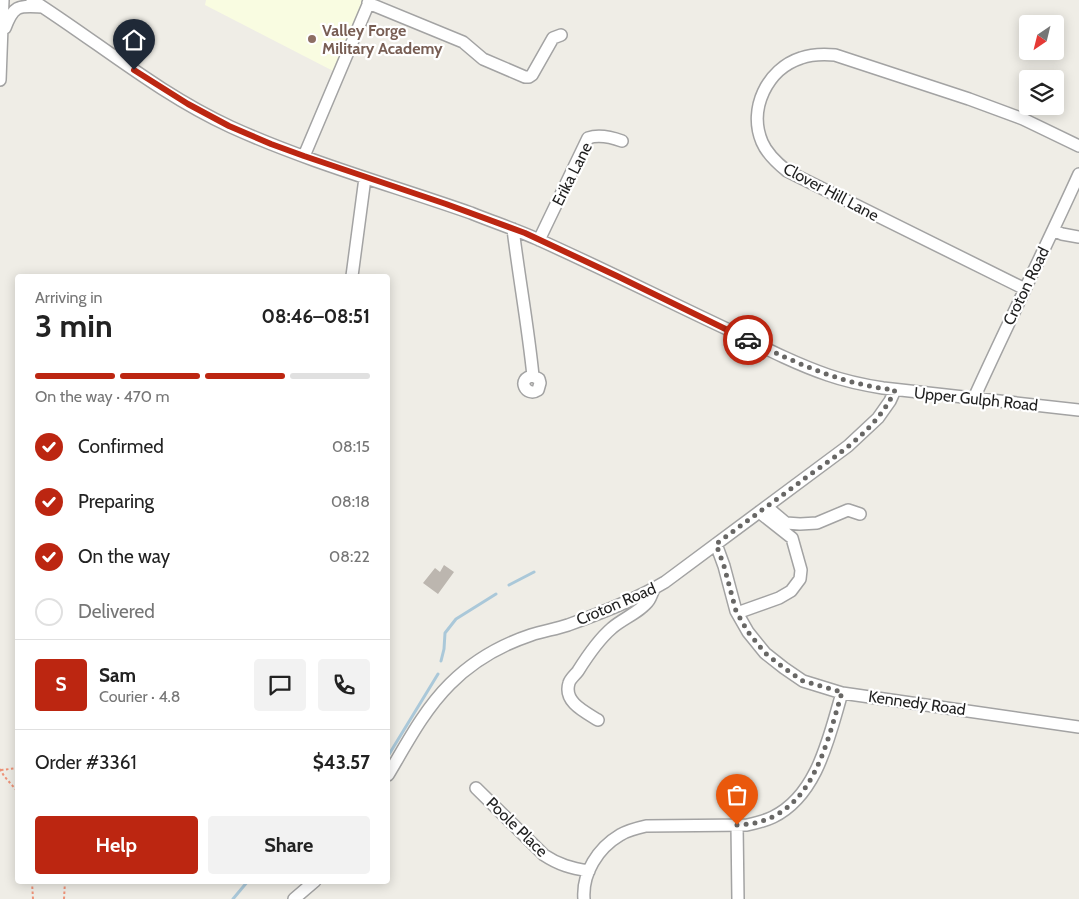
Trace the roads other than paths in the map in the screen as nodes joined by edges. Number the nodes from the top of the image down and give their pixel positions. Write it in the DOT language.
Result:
graph roads {
  1 [pos="3,0"];
  2 [pos="32,0"];
  3 [pos="369,2"];
  4 [pos="43,7"];
  5 [pos="561,35"];
  6 [pos="2,37"];
  7 [pos="0,80"];
  8 [pos="622,141"];
  9 [pos="1079,146"];
  10 [pos="304,156"];
  11 [pos="1079,174"];
  12 [pos="365,178"];
  13 [pos="512,229"];
  14 [pos="1053,230"];
  15 [pos="1079,237"];
  16 [pos="539,240"];
  17 [pos="352,274"];
  18 [pos="1025,289"];
  19 [pos="533,376"];
  20 [pos="895,390"];
  21 [pos="974,398"];
  22 [pos="1079,410"];
  23 [pos="763,510"];
  24 [pos="860,514"];
  25 [pos="716,544"];
  26 [pos="654,589"];
  27 [pos="737,613"];
  28 [pos="842,692"];
  29 [pos="598,720"];
  30 [pos="1079,727"];
  31 [pos="390,772"];
  32 [pos="476,788"];
  33 [pos="737,825"];
  34 [pos="589,871"];
  35 [pos="312,884"];
  36 [pos="294,899"];
  37 [pos="584,899"];
  38 [pos="738,899"];
  1 -- 6 [label="street"];
  2 -- 4 [label="street, Upper Gulph Road"];
  3 -- 5 [label="street"];
  3 -- 10 [label="street"];
  4 -- 6 [label="street"];
  4 -- 10 [label="street, Upper Gulph Road"];
  6 -- 7 [label="street"];
  8 -- 16 [label="street, Erika Lane"];
  9 -- 18 [label="street, Clover Hill Lane"];
  10 -- 12 [label="street, Upper Gulph Road"];
  11 -- 14 [label="street, Croton Road"];
  12 -- 13 [label="street, Upper Gulph Road"];
  12 -- 17 [label="street"];
  13 -- 16 [label="street, Upper Gulph Road"];
  13 -- 19 [label="street"];
  14 -- 15 [label="street"];
  14 -- 18 [label="street, Croton Road"];
  16 -- 20 [label="street, Upper Gulph Road"];
  18 -- 21 [label="street, Croton Road"];
  20 -- 21 [label="street, Upper Gulph Road"];
  20 -- 23 [label="street, Croton Road"];
  21 -- 22 [label="street, Upper Gulph Road"];
  23 -- 24 [label="street"];
  23 -- 25 [label="street, Croton Road"];
  23 -- 27 [label="street"];
  25 -- 26 [label="street, Croton Road"];
  25 -- 27 [label="street, Kennedy Road"];
  26 -- 29 [label="street"];
  26 -- 31 [label="street, Croton Road"];
  27 -- 28 [label="street, Kennedy Road"];
  28 -- 30 [label="street, Kennedy Road"];
  28 -- 33 [label="street"];
  32 -- 34 [label="street, Poole Place"];
  33 -- 34 [label="street"];
  33 -- 38 [label="street"];
  34 -- 37 [label="street"];
  35 -- 36 [label="street"];
}
